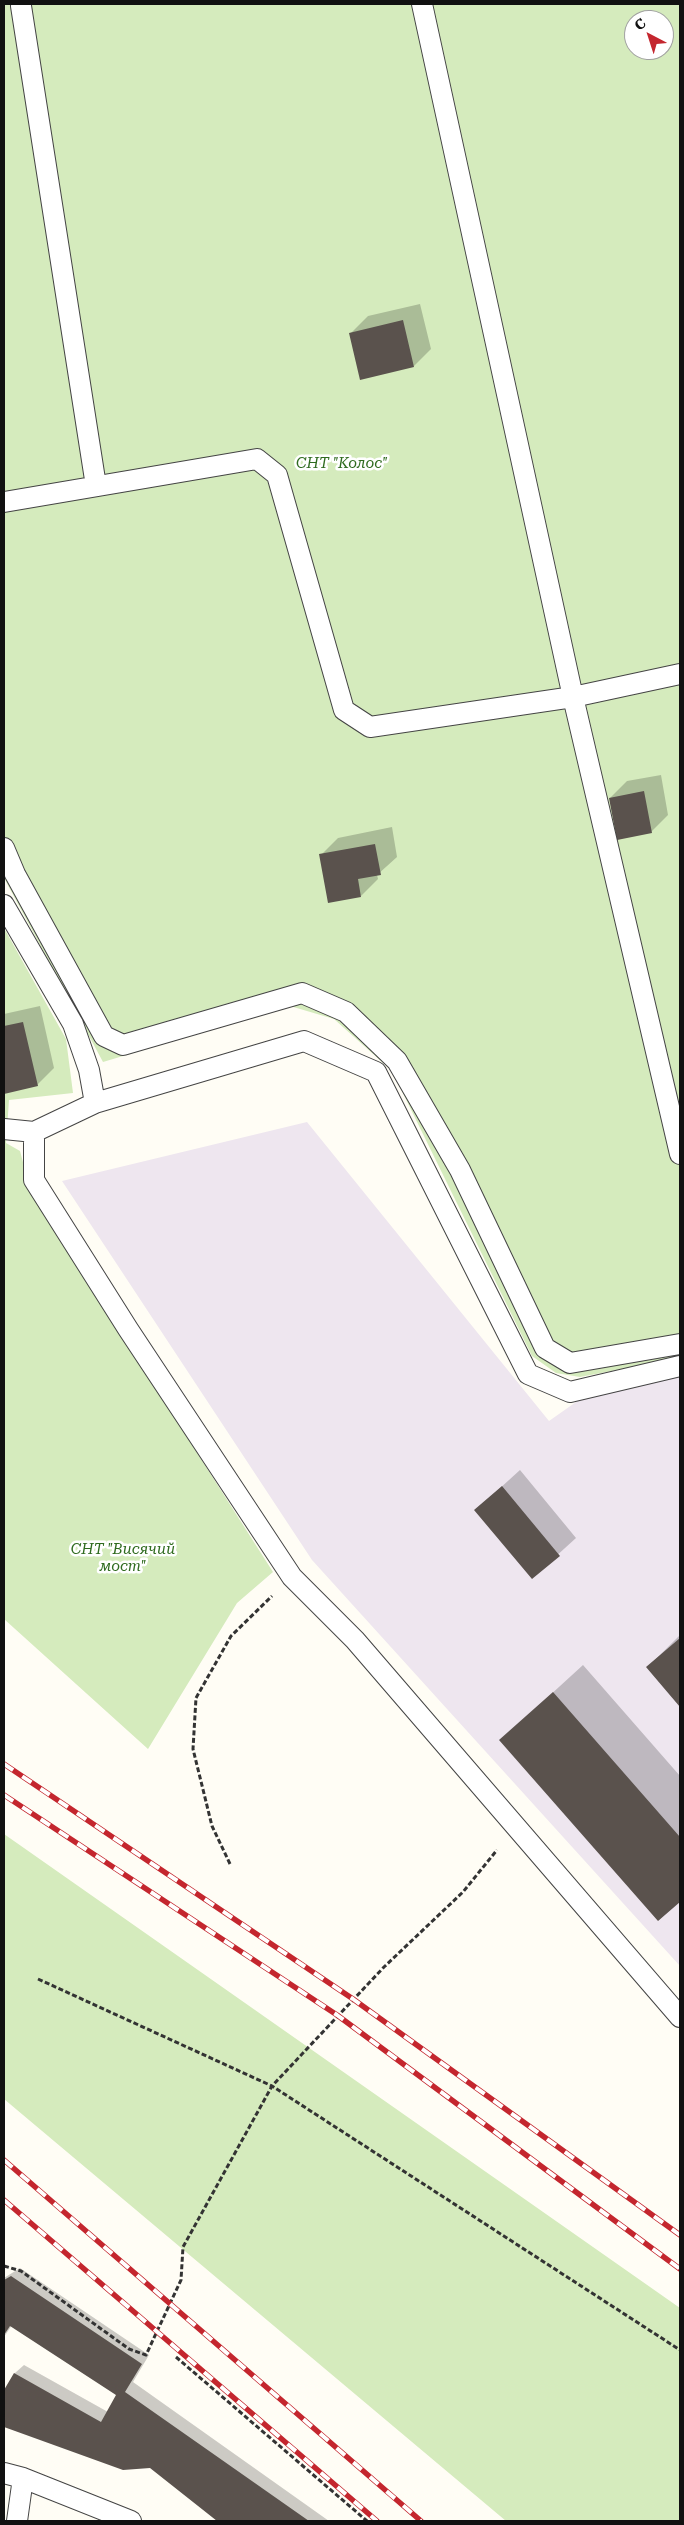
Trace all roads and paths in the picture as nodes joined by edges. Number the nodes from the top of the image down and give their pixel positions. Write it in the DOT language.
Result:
graph roads {
  1 [pos="24,4"];
  2 [pos="422,4"];
  3 [pos="96,486"];
  4 [pos="4,502"];
  5 [pos="680,674"];
  6 [pos="573,697"];
  7 [pos="4,848"];
  8 [pos="4,905"];
  9 [pos="95,1104"];
  10 [pos="4,1129"];
  11 [pos="34,1132"];
  12 [pos="680,1154"];
  13 [pos="680,1344"];
  14 [pos="680,1366"];
  15 [pos="292,1577"];
  16 [pos="516,1826"];
  17 [pos="230,1864"];
  18 [pos="38,1978"];
  19 [pos="680,2017"];
  20 [pos="272,2086"];
  21 [pos="4,2266"];
  22 [pos="680,2350"];
  23 [pos="176,2357"];
  24 [pos="13,2476"];
  25 [pos="17,2521"];
  26 [pos="131,2521"];
  27 [pos="367,2521"];
  1 -- 3 [label="lane"];
  2 -- 6 [label="lane"];
  3 -- 4 [label="lane"];
  3 -- 6 [label="lane"];
  5 -- 6 [label="lane"];
  6 -- 12 [label="lane"];
  7 -- 13 [label="lane"];
  8 -- 9 [label="lane"];
  9 -- 11 [label="lane"];
  9 -- 14 [label="lane"];
  10 -- 11 [label="lane"];
  11 -- 15 [label="lane"];
  15 -- 16 [label="lane"];
  15 -- 17 [label="path"];
  16 -- 19 [label="lane"];
  16 -- 20 [label="path"];
  18 -- 20 [label="path"];
  20 -- 21 [label="path"];
  20 -- 22 [label="path"];
  23 -- 27 [label="path"];
  24 -- 25 [label="lane"];
  24 -- 26 [label="lane"];
}
